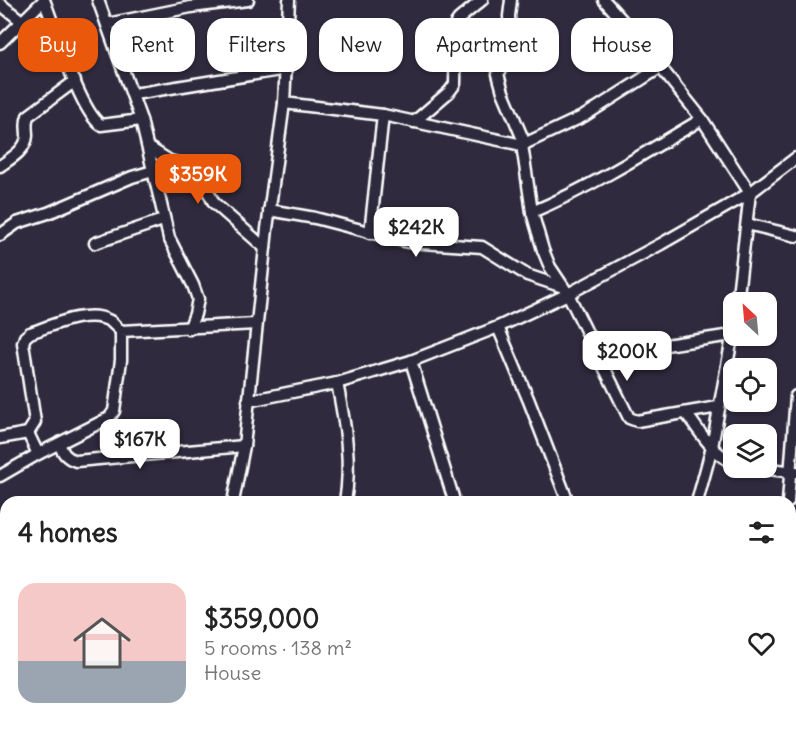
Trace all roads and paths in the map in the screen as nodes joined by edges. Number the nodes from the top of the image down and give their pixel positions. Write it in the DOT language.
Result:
graph roads {
  1 [pos="44,0"];
  2 [pos="98,0"];
  3 [pos="248,0"];
  4 [pos="283,0"];
  5 [pos="289,0"];
  6 [pos="482,0"];
  7 [pos="511,0"];
  8 [pos="603,0"];
  9 [pos="0,4"];
  10 [pos="18,18"];
  11 [pos="27,18"];
  12 [pos="288,18"];
  13 [pos="619,18"];
  14 [pos="107,24"];
  15 [pos="18,27"];
  16 [pos="0,44"];
  17 [pos="268,72"];
  18 [pos="286,72"];
  19 [pos="653,72"];
  20 [pos="665,72"];
  21 [pos="75,81"];
  22 [pos="134,94"];
  23 [pos="284,103"];
  24 [pos="383,115"];
  25 [pos="702,119"];
  26 [pos="141,120"];
  27 [pos="414,122"];
  28 [pos="524,144"];
  29 [pos="148,147"];
  30 [pos="796,158"];
  31 [pos="0,166"];
  32 [pos="153,171"];
  33 [pos="750,193"];
  34 [pos="269,210"];
  35 [pos="532,212"];
  36 [pos="164,219"];
  37 [pos="747,224"];
  38 [pos="370,233"];
  39 [pos="0,235"];
  40 [pos="796,236"];
  41 [pos="95,243"];
  42 [pos="265,248"];
  43 [pos="566,291"];
  44 [pos="738,292"];
  45 [pos="256,324"];
  46 [pos="498,327"];
  47 [pos="189,329"];
  48 [pos="121,331"];
  49 [pos="723,333"];
  50 [pos="731,346"];
  51 [pos="411,361"];
  52 [pos="603,362"];
  53 [pos="337,383"];
  54 [pos="796,396"];
  55 [pos="248,401"];
  56 [pos="718,407"];
  57 [pos="686,413"];
  58 [pos="28,433"];
  59 [pos="0,438"];
  60 [pos="59,444"];
  61 [pos="244,446"];
  62 [pos="712,447"];
  63 [pos="38,454"];
  64 [pos="723,458"];
  65 [pos="777,470"];
  66 [pos="793,472"];
  67 [pos="0,476"];
  68 [pos="234,496"];
  69 [pos="345,496"];
  70 [pos="453,496"];
  71 [pos="566,496"];
  72 [pos="699,496"];
  73 [pos="789,496"];
  1 -- 11 [label="street"];
  1 -- 21 [label="street"];
  2 -- 14 [label="street"];
  3 -- 14 [label="street"];
  4 -- 5 [label="street"];
  5 -- 12 [label="street"];
  6 -- 27 [label="street"];
  7 -- 28 [label="street"];
  8 -- 13 [label="street"];
  9 -- 10 [label="street"];
  14 -- 22 [label="street"];
  15 -- 16 [label="street"];
  17 -- 22 [label="street"];
  18 -- 23 [label="street"];
  19 -- 28 [label="street"];
  20 -- 25 [label="street"];
  21 -- 26 [label="street"];
  21 -- 31 [label="street"];
  22 -- 26 [label="street"];
  23 -- 24 [label="street"];
  23 -- 34 [label="street"];
  24 -- 27 [label="street"];
  24 -- 38 [label="street"];
  25 -- 33 [label="street"];
  25 -- 35 [label="street"];
  26 -- 29 [label="street"];
  27 -- 28 [label="street"];
  28 -- 35 [label="street"];
  29 -- 32 [label="street"];
  29 -- 42 [label="street"];
  30 -- 33 [label="street"];
  32 -- 36 [label="street"];
  32 -- 39 [label="street"];
  33 -- 37 [label="street"];
  33 -- 43 [label="street"];
  34 -- 38 [label="street"];
  34 -- 42 [label="street"];
  35 -- 43 [label="street"];
  36 -- 41 [label="street"];
  36 -- 47 [label="street"];
  37 -- 40 [label="street"];
  37 -- 44 [label="street"];
  38 -- 43 [label="street"];
  42 -- 45 [label="street"];
  43 -- 46 [label="street"];
  43 -- 52 [label="street"];
  45 -- 47 [label="street"];
  45 -- 55 [label="street"];
  46 -- 51 [label="street"];
  46 -- 71 [label="street"];
  47 -- 48 [label="street"];
  48 -- 58 [label="street"];
  48 -- 60 [label="street"];
  49 -- 52 [label="street"];
  50 -- 56 [label="street"];
  51 -- 53 [label="street"];
  51 -- 70 [label="street"];
  52 -- 57 [label="street"];
  53 -- 55 [label="street"];
  53 -- 69 [label="street"];
  54 -- 66 [label="street"];
  55 -- 61 [label="street"];
  56 -- 57 [label="street"];
  56 -- 62 [label="street"];
  57 -- 62 [label="street"];
  58 -- 59 [label="street"];
  58 -- 63 [label="street"];
  60 -- 61 [label="street"];
  60 -- 63 [label="street"];
  61 -- 68 [label="street"];
  62 -- 64 [label="street"];
  62 -- 72 [label="street"];
  63 -- 67 [label="street"];
  65 -- 66 [label="street"];
  66 -- 73 [label="street"];
}
